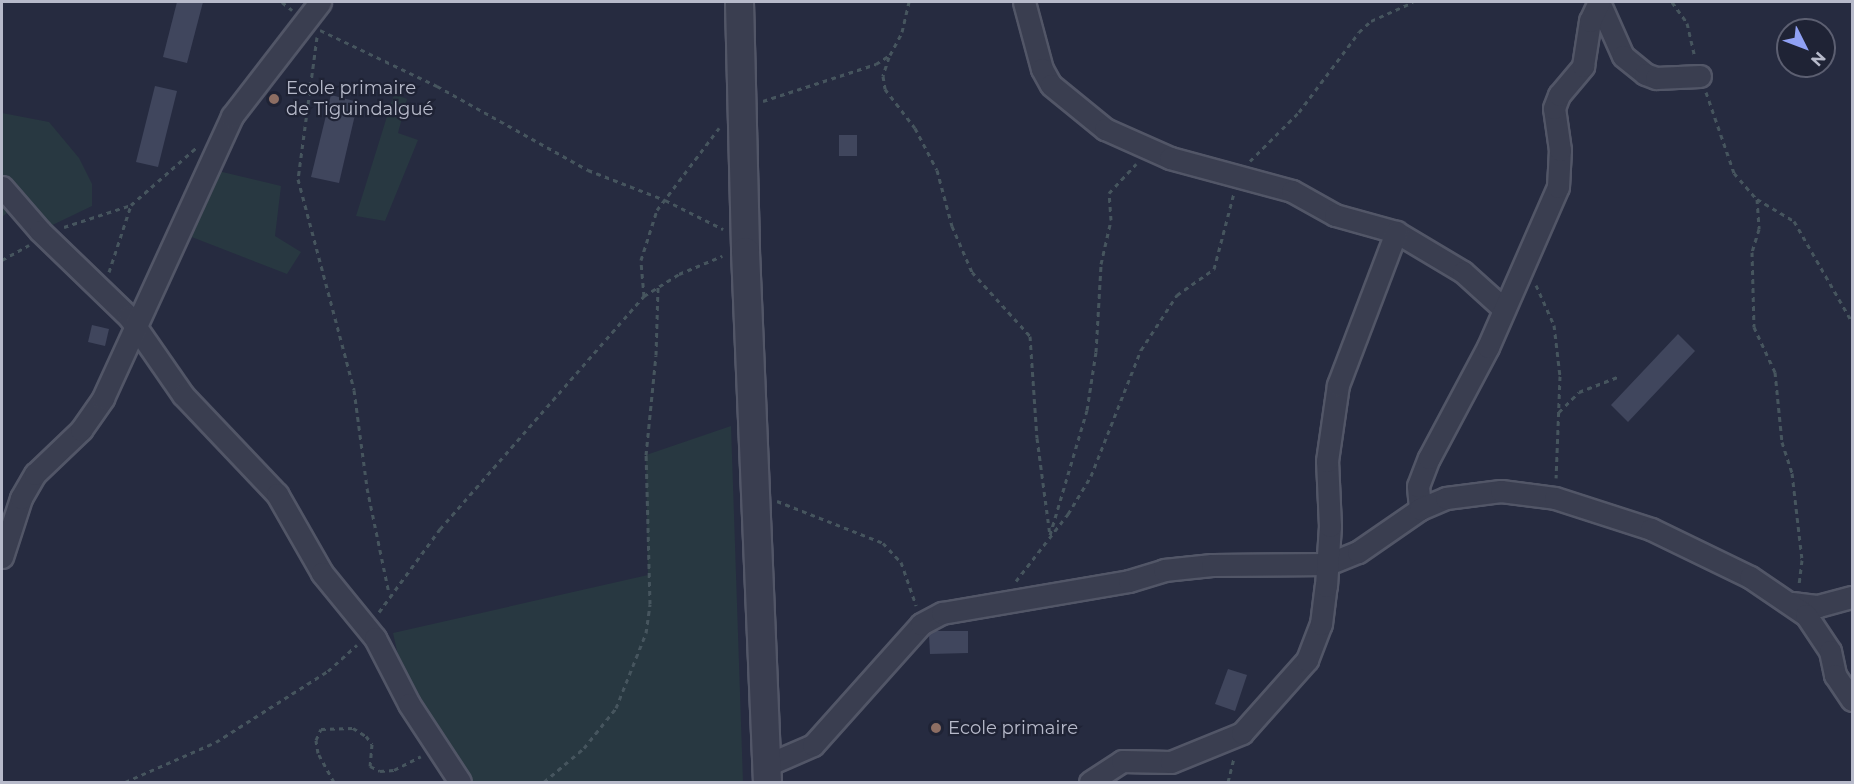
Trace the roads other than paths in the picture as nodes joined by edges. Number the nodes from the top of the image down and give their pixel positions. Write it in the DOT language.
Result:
graph roads {
  1 [pos="739,2"];
  2 [pos="1024,2"];
  3 [pos="1599,2"];
  4 [pos="321,11"];
  5 [pos="1700,76"];
  6 [pos="2,187"];
  7 [pos="1396,232"];
  8 [pos="1504,309"];
  9 [pos="136,327"];
  10 [pos="1420,509"];
  11 [pos="2,557"];
  12 [pos="1328,564"];
  13 [pos="1852,597"];
  14 [pos="1788,601"];
  15 [pos="1852,700"];
  16 [pos="767,774"];
  17 [pos="460,783"];
  18 [pos="1090,783"];
  1 -- 16 [label="street"];
  2 -- 7 [label="street"];
  3 -- 5 [label="street"];
  3 -- 8 [label="street"];
  4 -- 9 [label="street"];
  6 -- 9 [label="street"];
  7 -- 8 [label="street"];
  7 -- 12 [label="street"];
  8 -- 10 [label="street"];
  9 -- 11 [label="street"];
  9 -- 17 [label="street"];
  10 -- 12 [label="street"];
  10 -- 14 [label="street"];
  12 -- 16 [label="street"];
  12 -- 18 [label="street"];
  13 -- 14 [label="street"];
  14 -- 15 [label="street"];
}
